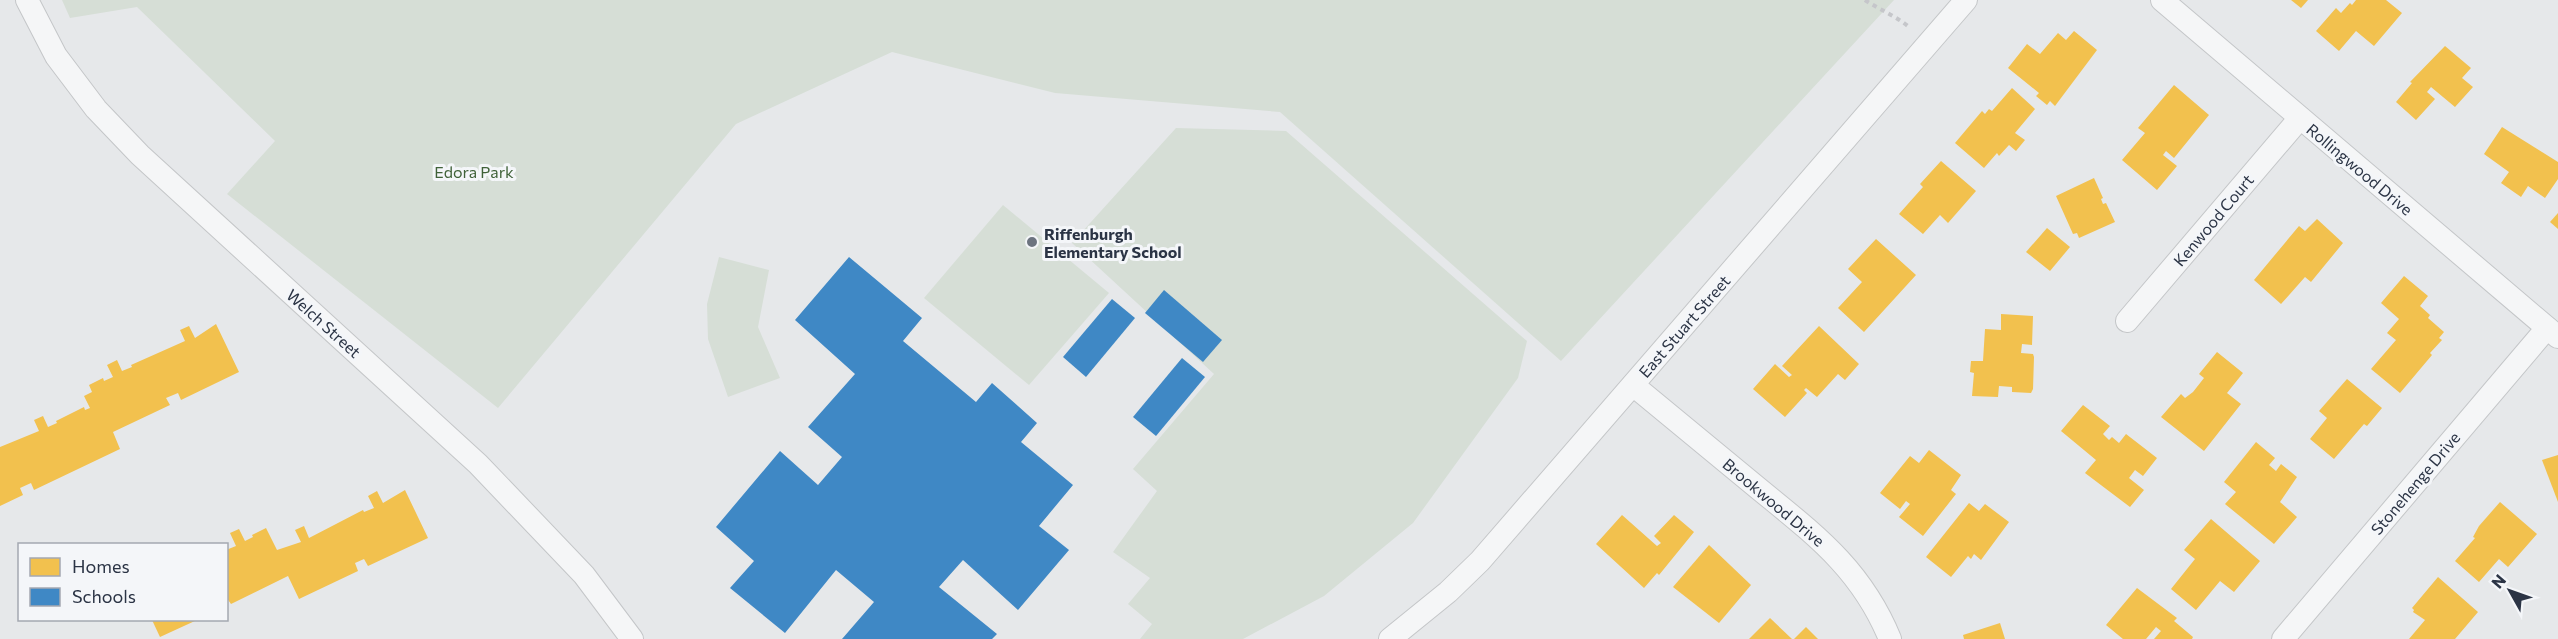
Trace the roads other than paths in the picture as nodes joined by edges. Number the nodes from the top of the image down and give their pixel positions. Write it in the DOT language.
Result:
graph roads {
  1 [pos="27,0"];
  2 [pos="1966,0"];
  3 [pos="2162,0"];
  4 [pos="2300,118"];
  5 [pos="2127,321"];
  6 [pos="2552,332"];
  7 [pos="1633,385"];
  8 [pos="632,639"];
  9 [pos="1390,639"];
  10 [pos="1890,639"];
  11 [pos="2283,639"];
  1 -- 8 [label="street, Welch Street"];
  2 -- 7 [label="street, East Stuart Street"];
  3 -- 4 [label="street, Rollingwood Drive"];
  4 -- 5 [label="street, Kenwood Court"];
  4 -- 6 [label="street, Rollingwood Drive"];
  6 -- 11 [label="street, Stonehenge Drive"];
  7 -- 9 [label="street, East Stuart Street"];
  7 -- 10 [label="street, Brookwood Drive"];
}
